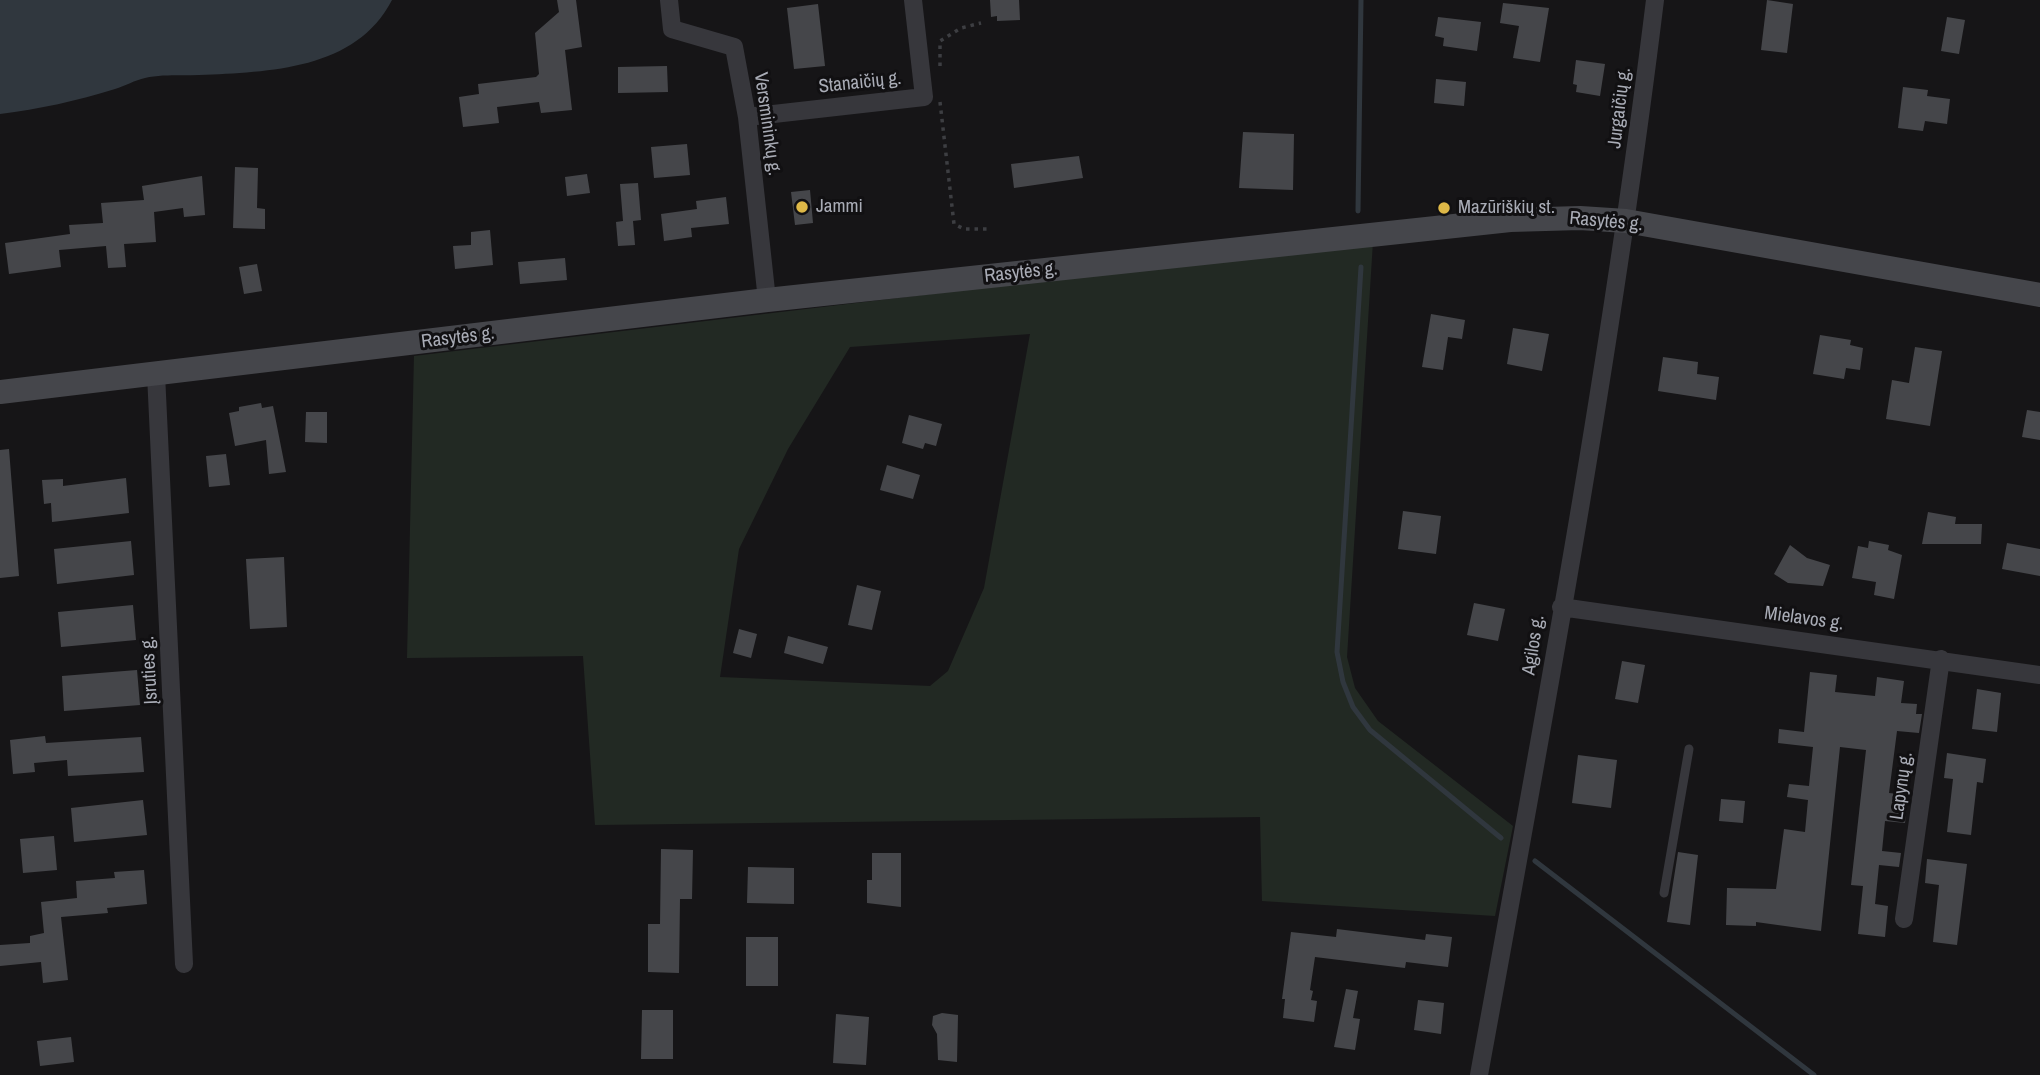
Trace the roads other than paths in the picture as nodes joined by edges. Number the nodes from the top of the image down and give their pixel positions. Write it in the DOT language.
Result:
graph roads {
  1 [pos="669,0"];
  2 [pos="913,0"];
  3 [pos="1655,0"];
  4 [pos="747,117"];
  5 [pos="1626,221"];
  6 [pos="2040,295"];
  7 [pos="767,300"];
  8 [pos="156,374"];
  9 [pos="0,392"];
  10 [pos="1561,607"];
  11 [pos="1941,659"];
  12 [pos="2040,675"];
  13 [pos="1689,749"];
  14 [pos="1664,893"];
  15 [pos="1904,919"];
  16 [pos="184,964"];
  17 [pos="1479,1075"];
  1 -- 4 [label="street, Versmininkų g."];
  2 -- 4 [label="street, Stanaičių g."];
  3 -- 5 [label="street, Jurgaičių g."];
  4 -- 7 [label="street, Versmininkų g."];
  5 -- 6 [label="main road, Rasytės g."];
  5 -- 7 [label="main road, Rasytės g."];
  5 -- 10 [label="street, Agilos g."];
  7 -- 8 [label="main road, Rasytės g."];
  8 -- 9 [label="main road, Rasytės g."];
  8 -- 16 [label="street, Įsruties g."];
  10 -- 11 [label="street, Mielavos g."];
  10 -- 17 [label="street, Agilos g."];
  11 -- 12 [label="street, Mielavos g."];
  11 -- 15 [label="street, Lapynų g."];
  13 -- 14 [label="lane"];
}
